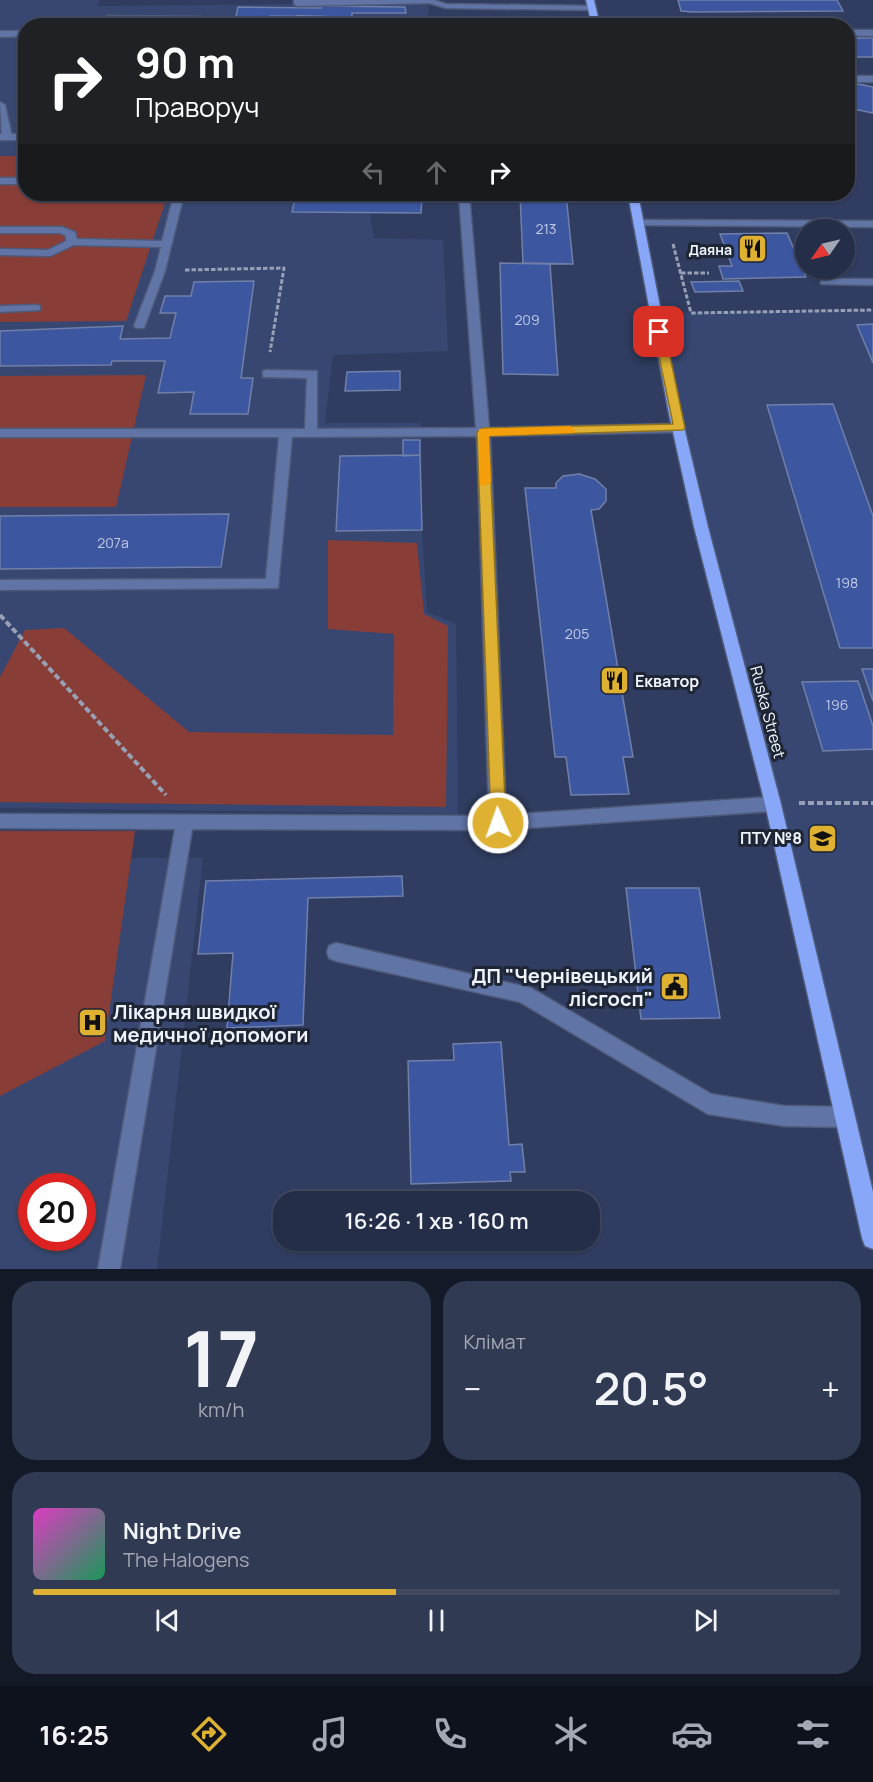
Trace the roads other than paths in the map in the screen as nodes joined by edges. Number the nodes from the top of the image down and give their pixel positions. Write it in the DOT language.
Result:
graph roads {
  1 [pos="298,0"];
  2 [pos="591,4"];
  3 [pos="18,33"];
  4 [pos="855,33"];
  5 [pos="873,33"];
  6 [pos="0,34"];
  7 [pos="855,79"];
  8 [pos="873,79"];
  9 [pos="0,105"];
  10 [pos="4,137"];
  11 [pos="0,181"];
  12 [pos="18,182"];
  13 [pos="177,201"];
  14 [pos="465,201"];
  15 [pos="634,201"];
  16 [pos="638,223"];
  17 [pos="873,224"];
  18 [pos="0,230"];
  19 [pos="72,242"];
  20 [pos="167,244"];
  21 [pos="0,252"];
  22 [pos="825,282"];
  23 [pos="873,282"];
  24 [pos="36,308"];
  25 [pos="0,309"];
  26 [pos="140,326"];
  27 [pos="267,374"];
  28 [pos="679,428"];
  29 [pos="311,432"];
  30 [pos="483,432"];
  31 [pos="0,433"];
  32 [pos="286,433"];
  33 [pos="0,585"];
  34 [pos="773,804"];
  35 [pos="0,821"];
  36 [pos="185,822"];
  37 [pos="498,823"];
  38 [pos="336,952"];
  39 [pos="844,1117"];
  40 [pos="873,1238"];
  41 [pos="109,1269"];
  1 -- 2 [label="street"];
  3 -- 6 [label="street"];
  4 -- 5 [label="street"];
  7 -- 8 [label="street"];
  9 -- 10 [label="street"];
  11 -- 12 [label="street"];
  13 -- 20 [label="street"];
  14 -- 30 [label="street"];
  15 -- 16 [label="main road, Ruska Street"];
  16 -- 17 [label="street"];
  16 -- 28 [label="main road, Ruska Street"];
  18 -- 19 [label="street"];
  19 -- 20 [label="street"];
  19 -- 21 [label="street"];
  20 -- 26 [label="street"];
  22 -- 23 [label="street"];
  24 -- 25 [label="street"];
  27 -- 29 [label="street"];
  28 -- 30 [label="street"];
  28 -- 34 [label="main road, Ruska Street"];
  29 -- 30 [label="street"];
  29 -- 32 [label="street"];
  30 -- 37 [label="street"];
  31 -- 32 [label="street"];
  32 -- 33 [label="street"];
  34 -- 37 [label="street"];
  34 -- 39 [label="main road, Ruska Street"];
  35 -- 36 [label="street"];
  36 -- 37 [label="street"];
  36 -- 41 [label="street"];
  38 -- 39 [label="street"];
  39 -- 40 [label="main road, Ruska Street"];
}
